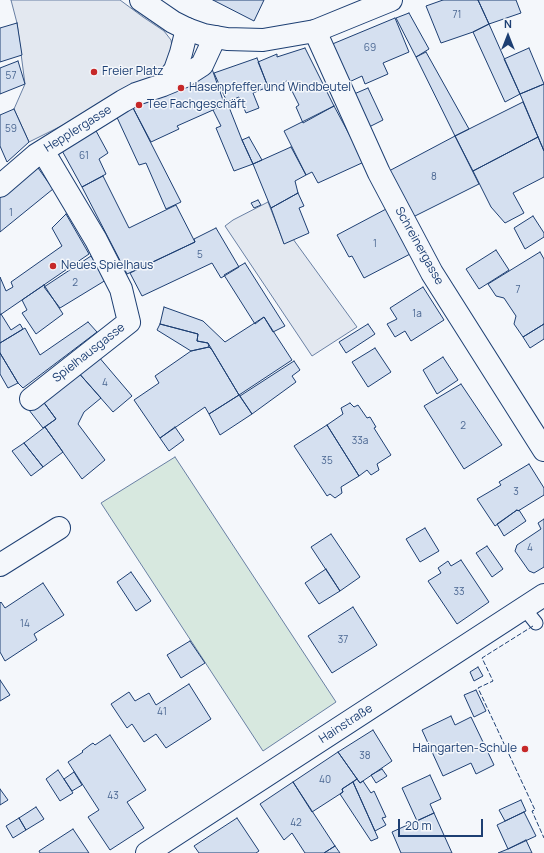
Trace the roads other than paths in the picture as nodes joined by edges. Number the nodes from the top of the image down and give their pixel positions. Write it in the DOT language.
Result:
graph roads {
  1 [pos="141,0"];
  2 [pos="390,0"];
  3 [pos="187,29"];
  4 [pos="315,30"];
  5 [pos="216,37"];
  6 [pos="163,85"];
  7 [pos="43,151"];
  8 [pos="0,186"];
  9 [pos="31,399"];
  10 [pos="544,450"];
  11 [pos="59,528"];
  12 [pos="0,565"];
  13 [pos="544,595"];
  14 [pos="147,853"];
  1 -- 3 [label="street"];
  2 -- 4 [label="street"];
  3 -- 5 [label="street"];
  3 -- 6 [label="street"];
  4 -- 5 [label="street"];
  4 -- 10 [label="street, Schreinergasse"];
  5 -- 6 [label="street, Hepplergasse"];
  6 -- 7 [label="street, Hepplergasse"];
  7 -- 8 [label="street, Hepplergasse"];
  7 -- 9 [label="street, Spielhausgasse"];
  11 -- 12 [label="street"];
  13 -- 14 [label="street, Hainstraße"];
}
